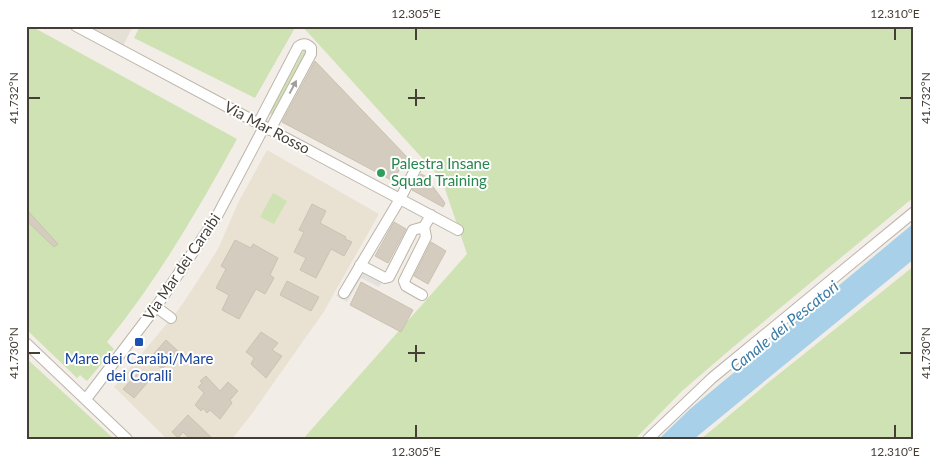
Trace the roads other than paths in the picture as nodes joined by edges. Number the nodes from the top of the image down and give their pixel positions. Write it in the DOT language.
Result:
graph roads {
  1 [pos="76,26"];
  2 [pos="87,29"];
  3 [pos="264,127"];
  4 [pos="417,166"];
  5 [pos="400,199"];
  6 [pos="914,212"];
  7 [pos="432,215"];
  8 [pos="424,226"];
  9 [pos="458,230"];
  10 [pos="360,265"];
  11 [pos="344,293"];
  12 [pos="422,295"];
  13 [pos="156,307"];
  14 [pos="171,318"];
  15 [pos="26,343"];
  16 [pos="86,399"];
  17 [pos="127,439"];
  18 [pos="648,439"];
  1 -- 2 [label="street, Via Mar Rosso"];
  2 -- 3 [label="street, Via Mar Rosso"];
  3 -- 3 [label="street, Via Mar dei Caraibi, one-way"];
  3 -- 5 [label="street, Via Mar Rosso"];
  3 -- 13 [label="street, Via Mar dei Caraibi"];
  4 -- 5 [label="street"];
  5 -- 7 [label="street, Via Mar Rosso"];
  5 -- 10 [label="street"];
  6 -- 18 [label="street"];
  7 -- 8 [label="street"];
  7 -- 9 [label="street, Via Mar Rosso"];
  8 -- 10 [label="street"];
  8 -- 12 [label="street"];
  10 -- 11 [label="street"];
  13 -- 14 [label="street"];
  13 -- 16 [label="street, Via Mar dei Caraibi"];
  15 -- 16 [label="street"];
  16 -- 17 [label="street"];
}
